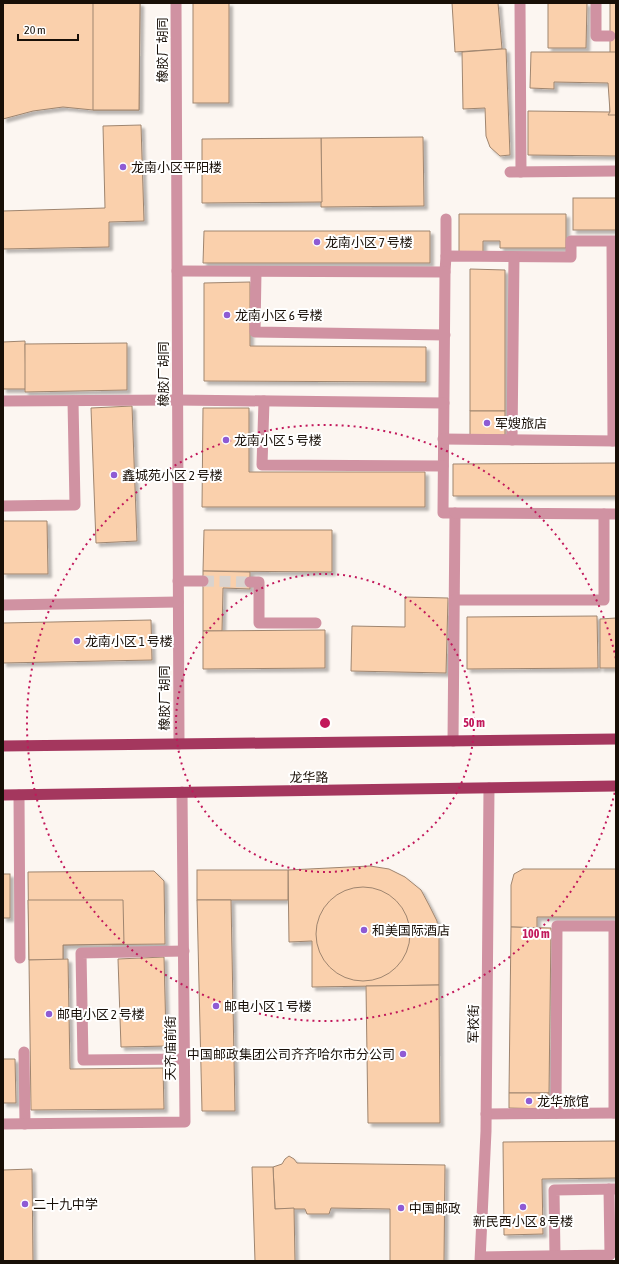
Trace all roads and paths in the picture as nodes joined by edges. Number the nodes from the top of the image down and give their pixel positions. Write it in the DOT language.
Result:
graph roads {
  1 [pos="176,3"];
  2 [pos="520,3"];
  3 [pos="596,3"];
  4 [pos="610,36"];
  5 [pos="616,170"];
  6 [pos="446,219"];
  7 [pos="614,242"];
  8 [pos="446,256"];
  9 [pos="514,257"];
  10 [pos="177,271"];
  11 [pos="256,272"];
  12 [pos="445,272"];
  13 [pos="445,335"];
  14 [pos="177,400"];
  15 [pos="73,401"];
  16 [pos="264,401"];
  17 [pos="3,402"];
  18 [pos="444,403"];
  19 [pos="444,439"];
  20 [pos="512,440"];
  21 [pos="615,441"];
  22 [pos="443,466"];
  23 [pos="3,506"];
  24 [pos="455,513"];
  25 [pos="604,514"];
  26 [pos="616,514"];
  27 [pos="178,581"];
  28 [pos="203,581"];
  29 [pos="250,582"];
  30 [pos="454,600"];
  31 [pos="178,602"];
  32 [pos="3,605"];
  33 [pos="316,623"];
  34 [pos="616,739"];
  35 [pos="453,741"];
  36 [pos="179,744"];
  37 [pos="3,746"];
  38 [pos="616,786"];
  39 [pos="489,788"];
  40 [pos="182,792"];
  41 [pos="3,795"];
  42 [pos="19,795"];
  43 [pos="184,951"];
  44 [pos="20,958"];
  45 [pos="24,1052"];
  46 [pos="184,1059"];
  47 [pos="556,1113"];
  48 [pos="615,1113"];
  49 [pos="486,1114"];
  50 [pos="3,1124"];
  51 [pos="25,1124"];
  52 [pos="612,1189"];
  53 [pos="555,1256"];
  54 [pos="480,1259"];
  1 -- 10 [label="street, 橡胶厂胡同"];
  2 -- 5 [label="street"];
  3 -- 4 [label="street"];
  6 -- 8 [label="street"];
  7 -- 9 [label="street"];
  7 -- 21 [label="street"];
  8 -- 9 [label="street"];
  8 -- 12 [label="street"];
  9 -- 20 [label="street"];
  10 -- 11 [label="street"];
  10 -- 14 [label="street, 橡胶厂胡同"];
  11 -- 12 [label="street"];
  11 -- 13 [label="street"];
  12 -- 13 [label="street"];
  13 -- 18 [label="street"];
  14 -- 15 [label="street"];
  14 -- 16 [label="street"];
  14 -- 27 [label="street, 橡胶厂胡同"];
  15 -- 17 [label="street"];
  15 -- 23 [label="street"];
  16 -- 18 [label="street"];
  16 -- 22 [label="street"];
  18 -- 19 [label="street"];
  19 -- 20 [label="street"];
  19 -- 22 [label="street"];
  20 -- 21 [label="street"];
  22 -- 24 [label="street"];
  24 -- 25 [label="street"];
  24 -- 30 [label="street"];
  25 -- 26 [label="street"];
  25 -- 30 [label="street"];
  27 -- 28 [label="street"];
  27 -- 31 [label="street, 橡胶厂胡同"];
  29 -- 33 [label="street"];
  30 -- 35 [label="street"];
  31 -- 32 [label="street"];
  31 -- 36 [label="street, 橡胶厂胡同"];
  34 -- 35 [label="main road"];
  35 -- 36 [label="main road"];
  36 -- 37 [label="main road"];
  38 -- 39 [label="main road, 龙华路"];
  39 -- 40 [label="main road, 龙华路"];
  39 -- 49 [label="street, 军校街"];
  40 -- 42 [label="main road, 龙华路"];
  40 -- 43 [label="street, 天齐庙前街"];
  41 -- 42 [label="main road, 龙华路"];
  42 -- 44 [label="street"];
  43 -- 46 [label="street, 天齐庙前街"];
  43 -- 46 [label="street"];
  45 -- 51 [label="street"];
  46 -- 51 [label="street, 天齐庙前街"];
  47 -- 48 [label="street"];
  47 -- 48 [label="street"];
  47 -- 49 [label="street"];
  49 -- 54 [label="street, 军校街"];
  50 -- 51 [label="street, 天齐庙前街"];
  52 -- 53 [label="street"];
  52 -- 53 [label="street"];
  53 -- 54 [label="street"];
}
